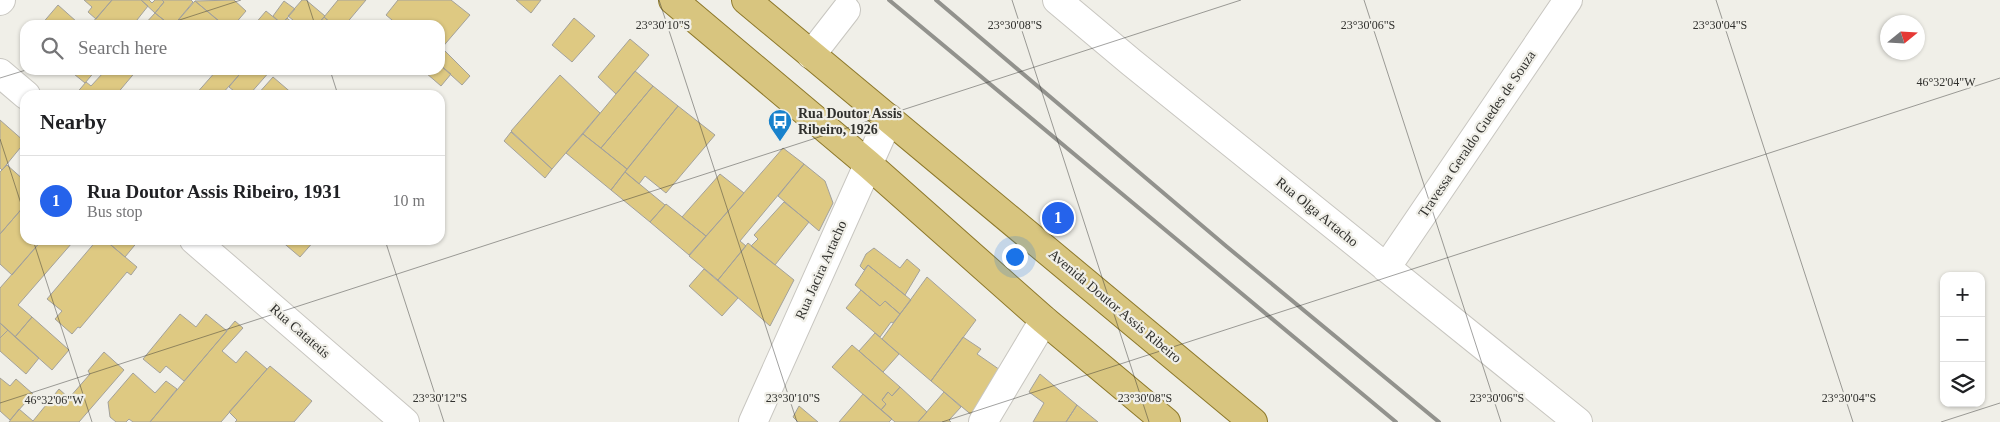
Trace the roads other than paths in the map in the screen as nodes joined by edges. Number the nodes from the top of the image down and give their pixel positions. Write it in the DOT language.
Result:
graph roads {
  1 [pos="673,0"];
  2 [pos="746,0"];
  3 [pos="1057,0"];
  4 [pos="1568,0"];
  5 [pos="846,10"];
  6 [pos="811,55"];
  7 [pos="0,73"];
  8 [pos="20,90"];
  9 [pos="889,118"];
  10 [pos="868,164"];
  11 [pos="200,245"];
  12 [pos="1386,268"];
  13 [pos="1044,320"];
  14 [pos="406,422"];
  15 [pos="754,422"];
  16 [pos="983,422"];
  17 [pos="1166,422"];
  18 [pos="1253,422"];
  19 [pos="1578,422"];
  1 -- 10 [label="main road"];
  2 -- 6 [label="main road, Avenida Doutor Assis Ribeiro"];
  3 -- 12 [label="street, Rua Olga Artacho"];
  4 -- 12 [label="street, Travessa Geraldo Guedes de Souza"];
  5 -- 6 [label="street"];
  6 -- 9 [label="main road, Avenida Doutor Assis Ribeiro"];
  7 -- 8 [label="street"];
  9 -- 10 [label="street, Rua Jacira Artacho"];
  9 -- 18 [label="main road, Avenida Doutor Assis Ribeiro"];
  10 -- 13 [label="main road"];
  10 -- 15 [label="street, Rua Jacira Artacho"];
  11 -- 14 [label="street, Rua Catateús"];
  12 -- 19 [label="street, Rua Olga Artacho"];
  13 -- 16 [label="street"];
  13 -- 17 [label="main road"];
}
